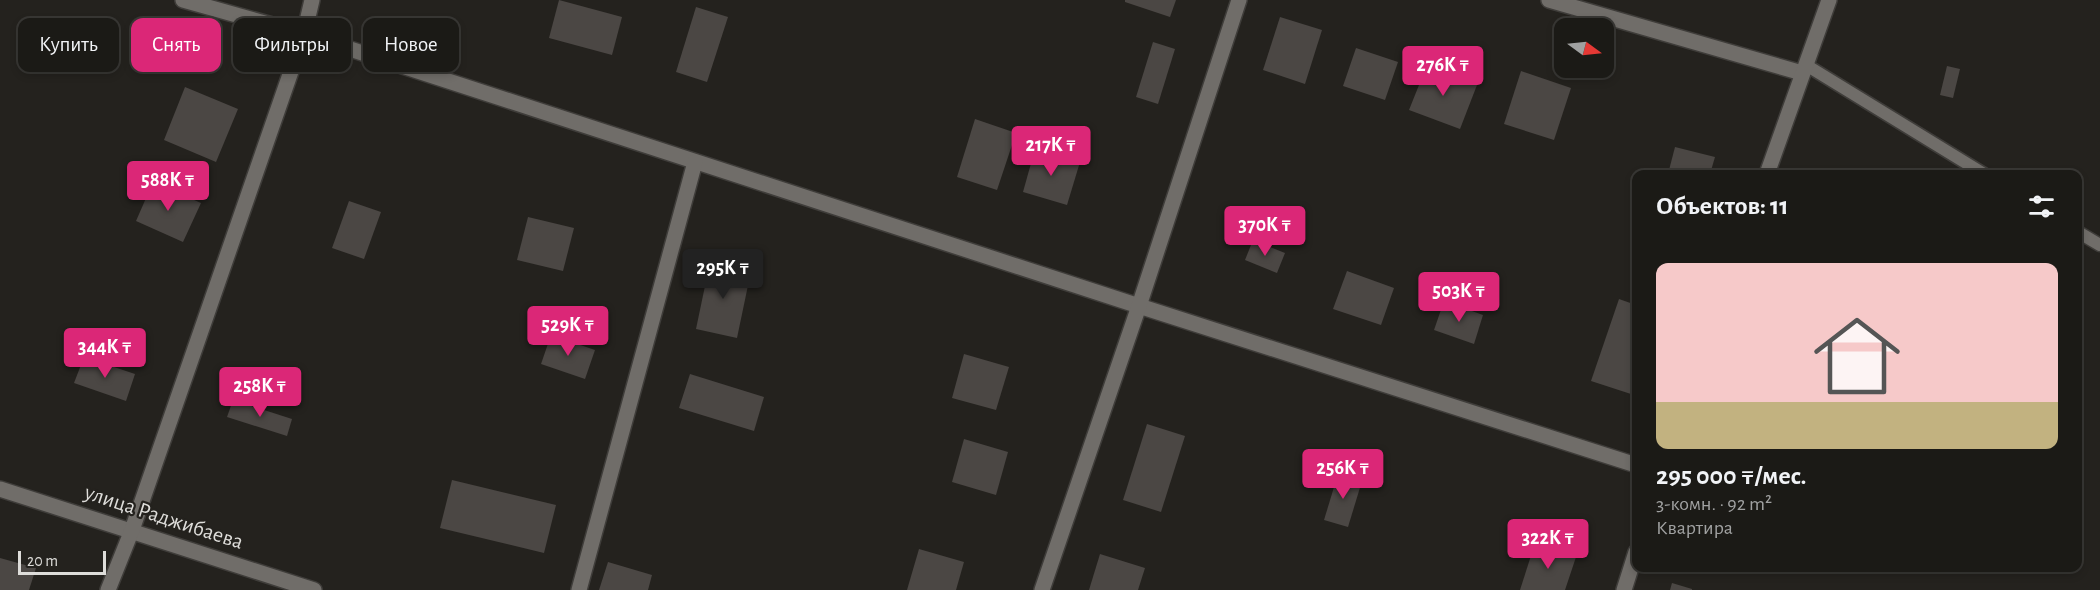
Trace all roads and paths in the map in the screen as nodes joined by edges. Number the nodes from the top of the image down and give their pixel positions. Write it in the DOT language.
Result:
graph roads {
  1 [pos="183,0"];
  2 [pos="312,0"];
  3 [pos="1239,0"];
  4 [pos="1549,0"];
  5 [pos="1829,0"];
  6 [pos="247,18"];
  7 [pos="308,18"];
  8 [pos="351,49"];
  9 [pos="1804,69"];
  10 [pos="291,72"];
  11 [pos="695,162"];
  12 [pos="1768,170"];
  13 [pos="1977,170"];
  14 [pos="2082,234"];
  15 [pos="2100,245"];
  16 [pos="1139,306"];
  17 [pos="1632,464"];
  18 [pos="0,489"];
  19 [pos="132,530"];
  20 [pos="1632,565"];
  21 [pos="108,590"];
  22 [pos="314,590"];
  23 [pos="579,590"];
  24 [pos="1042,590"];
  25 [pos="1624,590"];
  1 -- 6 [label="street"];
  2 -- 7 [label="street"];
  3 -- 16 [label="street"];
  4 -- 9 [label="street"];
  5 -- 9 [label="street"];
  8 -- 11 [label="street"];
  9 -- 12 [label="street"];
  9 -- 13 [label="lane"];
  10 -- 19 [label="street"];
  11 -- 16 [label="street"];
  11 -- 23 [label="street"];
  14 -- 15 [label="lane"];
  16 -- 17 [label="street"];
  16 -- 24 [label="street"];
  18 -- 19 [label="street, улица Раджибаева"];
  19 -- 21 [label="street"];
  19 -- 22 [label="street, улица Раджибаева"];
  20 -- 25 [label="street"];
}
